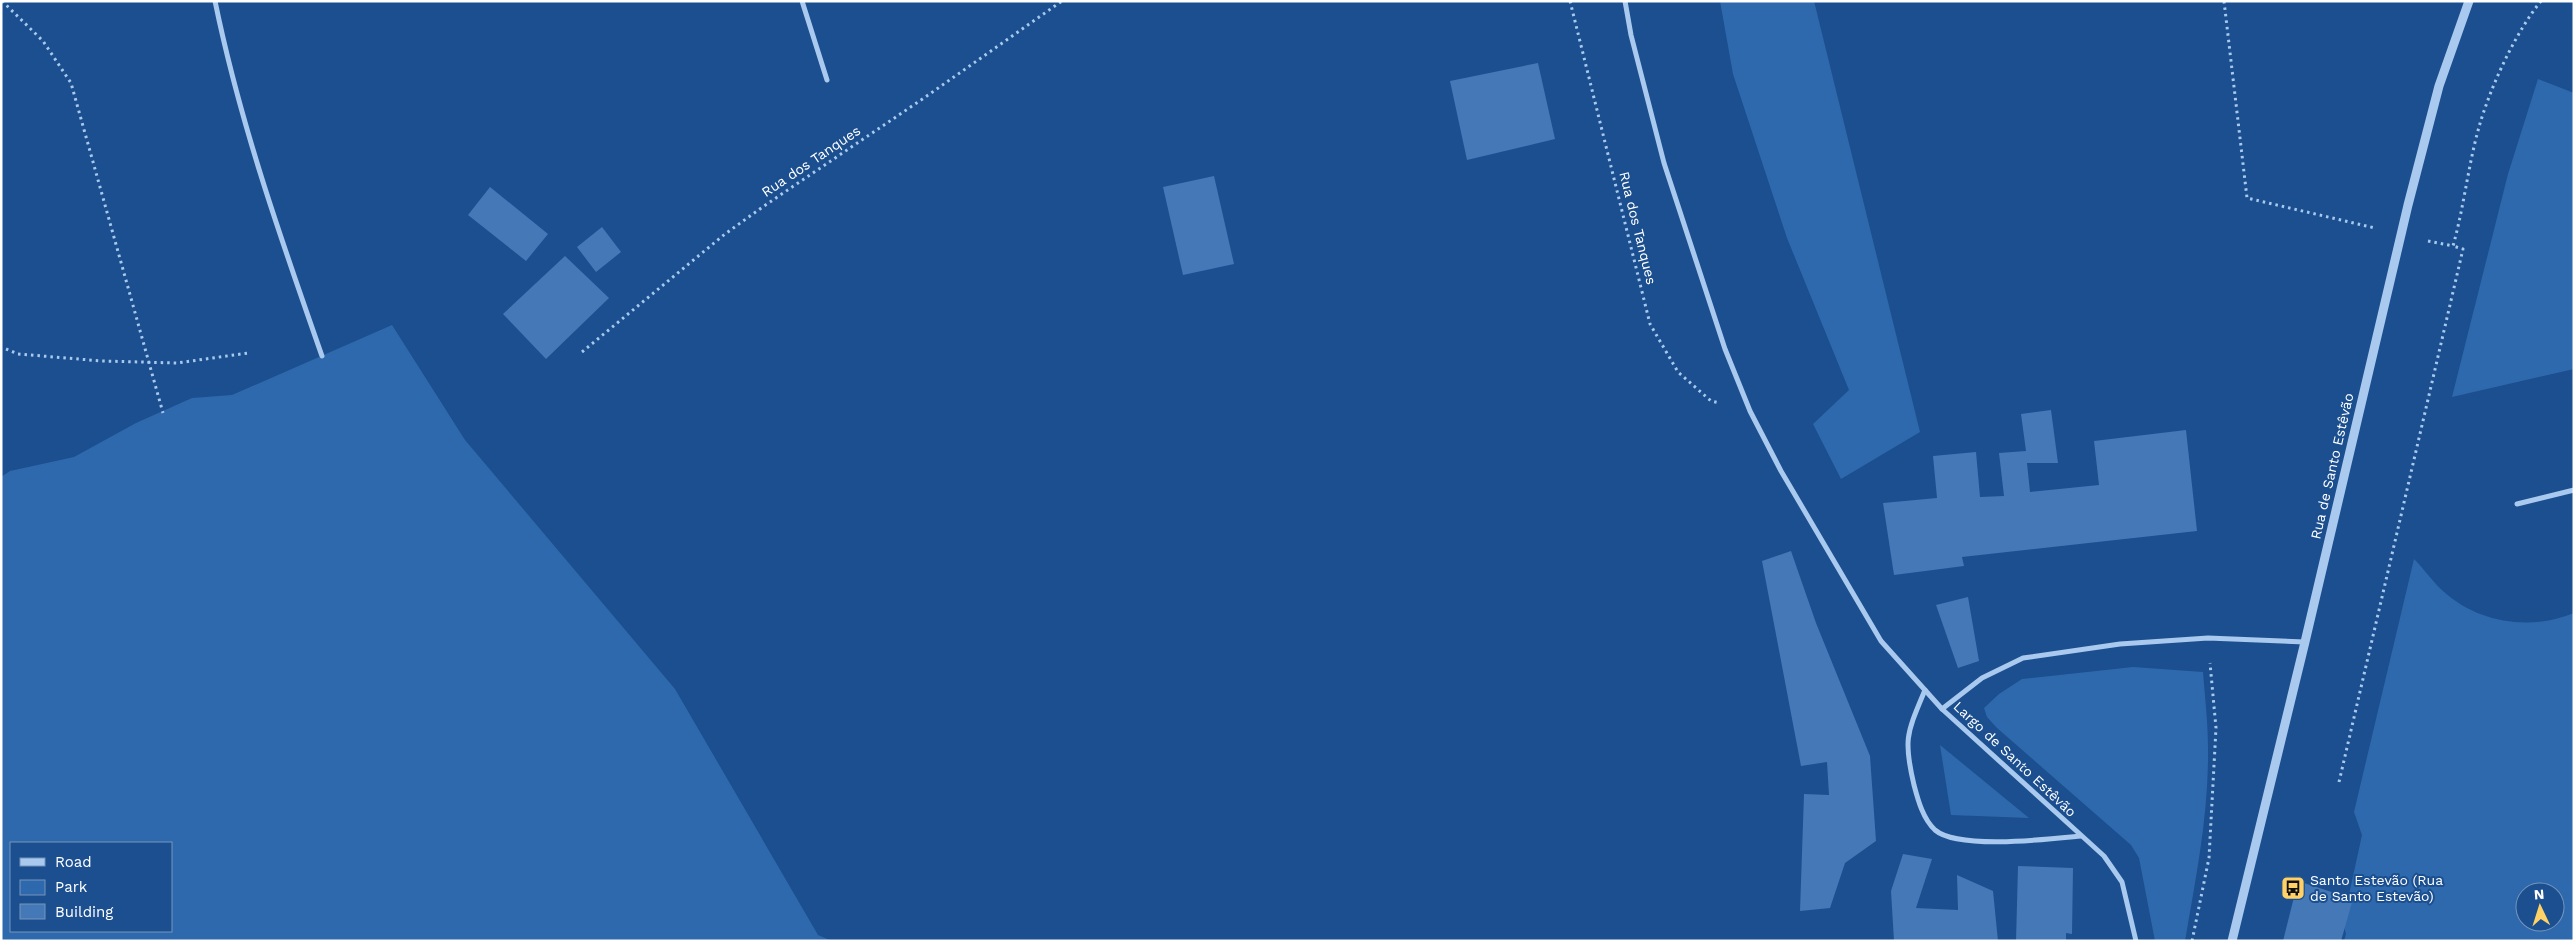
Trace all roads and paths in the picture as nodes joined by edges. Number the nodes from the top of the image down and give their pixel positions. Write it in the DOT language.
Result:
graph roads {
  1 [pos="2,1"];
  2 [pos="215,1"];
  3 [pos="802,1"];
  4 [pos="1062,1"];
  5 [pos="1570,1"];
  6 [pos="1625,1"];
  7 [pos="2224,1"];
  8 [pos="2469,1"];
  9 [pos="2473,1"];
  10 [pos="2462,22"];
  11 [pos="827,80"];
  12 [pos="2247,198"];
  13 [pos="2453,246"];
  14 [pos="6,349"];
  15 [pos="582,352"];
  16 [pos="248,353"];
  17 [pos="322,356"];
  18 [pos="148,362"];
  19 [pos="1750,411"];
  20 [pos="163,413"];
  21 [pos="2574,490"];
  22 [pos="2517,504"];
  23 [pos="2208,638"];
  24 [pos="2305,642"];
  25 [pos="1925,690"];
  26 [pos="1942,709"];
  27 [pos="2339,782"];
  28 [pos="2081,836"];
  29 [pos="2136,941"];
  30 [pos="2192,941"];
  31 [pos="2232,941"];
  1 -- 18 [label="path"];
  2 -- 17 [label="street"];
  3 -- 11 [label="street"];
  4 -- 15 [label="path, Rua dos Tanques"];
  5 -- 19 [label="path, Rua dos Tanques"];
  6 -- 19 [label="street"];
  7 -- 12 [label="path"];
  8 -- 10 [label="street, Rua de Santo Estêvão"];
  9 -- 10 [label="street"];
  10 -- 24 [label="street, Rua de Santo Estêvão"];
  13 -- 27 [label="path"];
  14 -- 18 [label="path"];
  16 -- 18 [label="path"];
  18 -- 20 [label="path"];
  19 -- 25 [label="street"];
  21 -- 22 [label="street"];
  23 -- 24 [label="street, Largo de Santo Estêvão"];
  23 -- 26 [label="street, Largo de Santo Estêvão"];
  23 -- 30 [label="path"];
  24 -- 31 [label="street, Rua de Santo Estêvão"];
  25 -- 26 [label="street"];
  25 -- 28 [label="street"];
  26 -- 28 [label="street, Largo de Santo Estêvão"];
  28 -- 29 [label="street, Largo de Santo Estêvão"];
}
